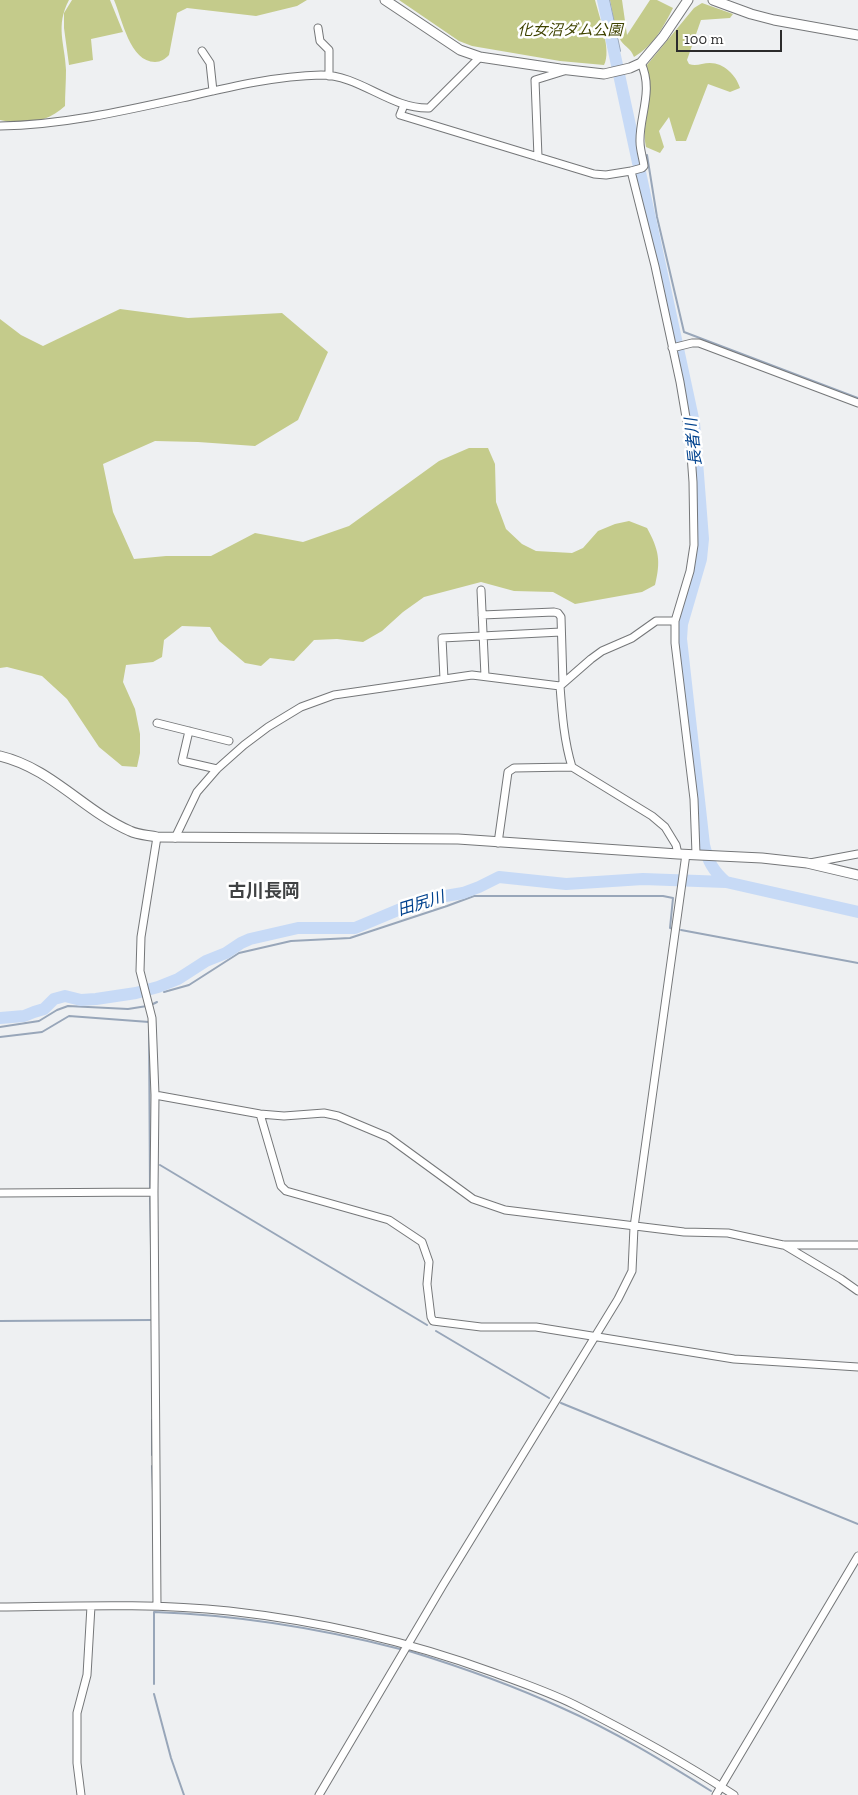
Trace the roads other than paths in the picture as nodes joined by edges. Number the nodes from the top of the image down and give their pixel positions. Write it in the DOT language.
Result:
graph roads {
  1 [pos="385,0"];
  2 [pos="688,0"];
  3 [pos="713,0"];
  4 [pos="318,28"];
  5 [pos="858,35"];
  6 [pos="202,51"];
  7 [pos="480,57"];
  8 [pos="641,63"];
  9 [pos="567,70"];
  10 [pos="329,76"];
  11 [pos="213,91"];
  12 [pos="404,105"];
  13 [pos="0,126"];
  14 [pos="538,157"];
  15 [pos="636,170"];
  16 [pos="677,347"];
  17 [pos="858,404"];
  18 [pos="481,590"];
  19 [pos="482,615"];
  20 [pos="675,621"];
  21 [pos="561,632"];
  22 [pos="483,636"];
  23 [pos="485,676"];
  24 [pos="444,679"];
  25 [pos="562,684"];
  26 [pos="157,723"];
  27 [pos="189,731"];
  28 [pos="229,741"];
  29 [pos="0,756"];
  30 [pos="572,767"];
  31 [pos="217,769"];
  32 [pos="157,837"];
  33 [pos="175,838"];
  34 [pos="498,842"];
  35 [pos="690,854"];
  36 [pos="858,854"];
  37 [pos="807,863"];
  38 [pos="858,875"];
  39 [pos="155,1095"];
  40 [pos="260,1114"];
  41 [pos="154,1192"];
  42 [pos="0,1193"];
  43 [pos="634,1227"];
  44 [pos="858,1244"];
  45 [pos="783,1245"];
  46 [pos="858,1291"];
  47 [pos="594,1335"];
  48 [pos="858,1367"];
  49 [pos="858,1556"];
  50 [pos="91,1606"];
  51 [pos="157,1606"];
  52 [pos="0,1607"];
  53 [pos="409,1646"];
  54 [pos="721,1787"];
  55 [pos="81,1795"];
  56 [pos="319,1795"];
  57 [pos="716,1795"];
  58 [pos="734,1795"];
  1 -- 7 [label="street"];
  2 -- 8 [label="street"];
  3 -- 5 [label="street"];
  4 -- 10 [label="street"];
  6 -- 11 [label="street"];
  7 -- 9 [label="street"];
  7 -- 12 [label="street"];
  8 -- 9 [label="street"];
  8 -- 15 [label="street"];
  9 -- 14 [label="street"];
  10 -- 11 [label="street"];
  10 -- 12 [label="street"];
  11 -- 13 [label="street"];
  12 -- 14 [label="street"];
  14 -- 15 [label="street"];
  15 -- 16 [label="street"];
  16 -- 17 [label="street"];
  16 -- 20 [label="street"];
  18 -- 19 [label="street"];
  19 -- 21 [label="street"];
  19 -- 22 [label="street"];
  20 -- 25 [label="street"];
  20 -- 35 [label="street"];
  21 -- 22 [label="street"];
  21 -- 25 [label="street"];
  22 -- 23 [label="street"];
  22 -- 24 [label="street"];
  23 -- 24 [label="street"];
  23 -- 25 [label="street"];
  24 -- 31 [label="street"];
  25 -- 30 [label="street"];
  26 -- 27 [label="street"];
  27 -- 28 [label="street"];
  27 -- 31 [label="street"];
  29 -- 32 [label="street"];
  30 -- 34 [label="street"];
  30 -- 35 [label="street"];
  31 -- 33 [label="street"];
  32 -- 33 [label="street"];
  32 -- 39 [label="street"];
  33 -- 34 [label="street"];
  34 -- 35 [label="street"];
  35 -- 37 [label="street"];
  35 -- 43 [label="street"];
  36 -- 37 [label="street"];
  37 -- 38 [label="street"];
  39 -- 40 [label="street"];
  39 -- 41 [label="street"];
  40 -- 43 [label="street"];
  40 -- 47 [label="street"];
  41 -- 42 [label="street"];
  41 -- 51 [label="street"];
  43 -- 45 [label="street"];
  43 -- 47 [label="street"];
  44 -- 45 [label="street"];
  45 -- 46 [label="street"];
  47 -- 48 [label="street"];
  47 -- 53 [label="street"];
  49 -- 54 [label="street"];
  50 -- 51 [label="street"];
  50 -- 52 [label="street"];
  50 -- 55 [label="street"];
  51 -- 53 [label="street"];
  53 -- 54 [label="street"];
  53 -- 56 [label="street"];
  54 -- 57 [label="street"];
  54 -- 58 [label="street"];
}
